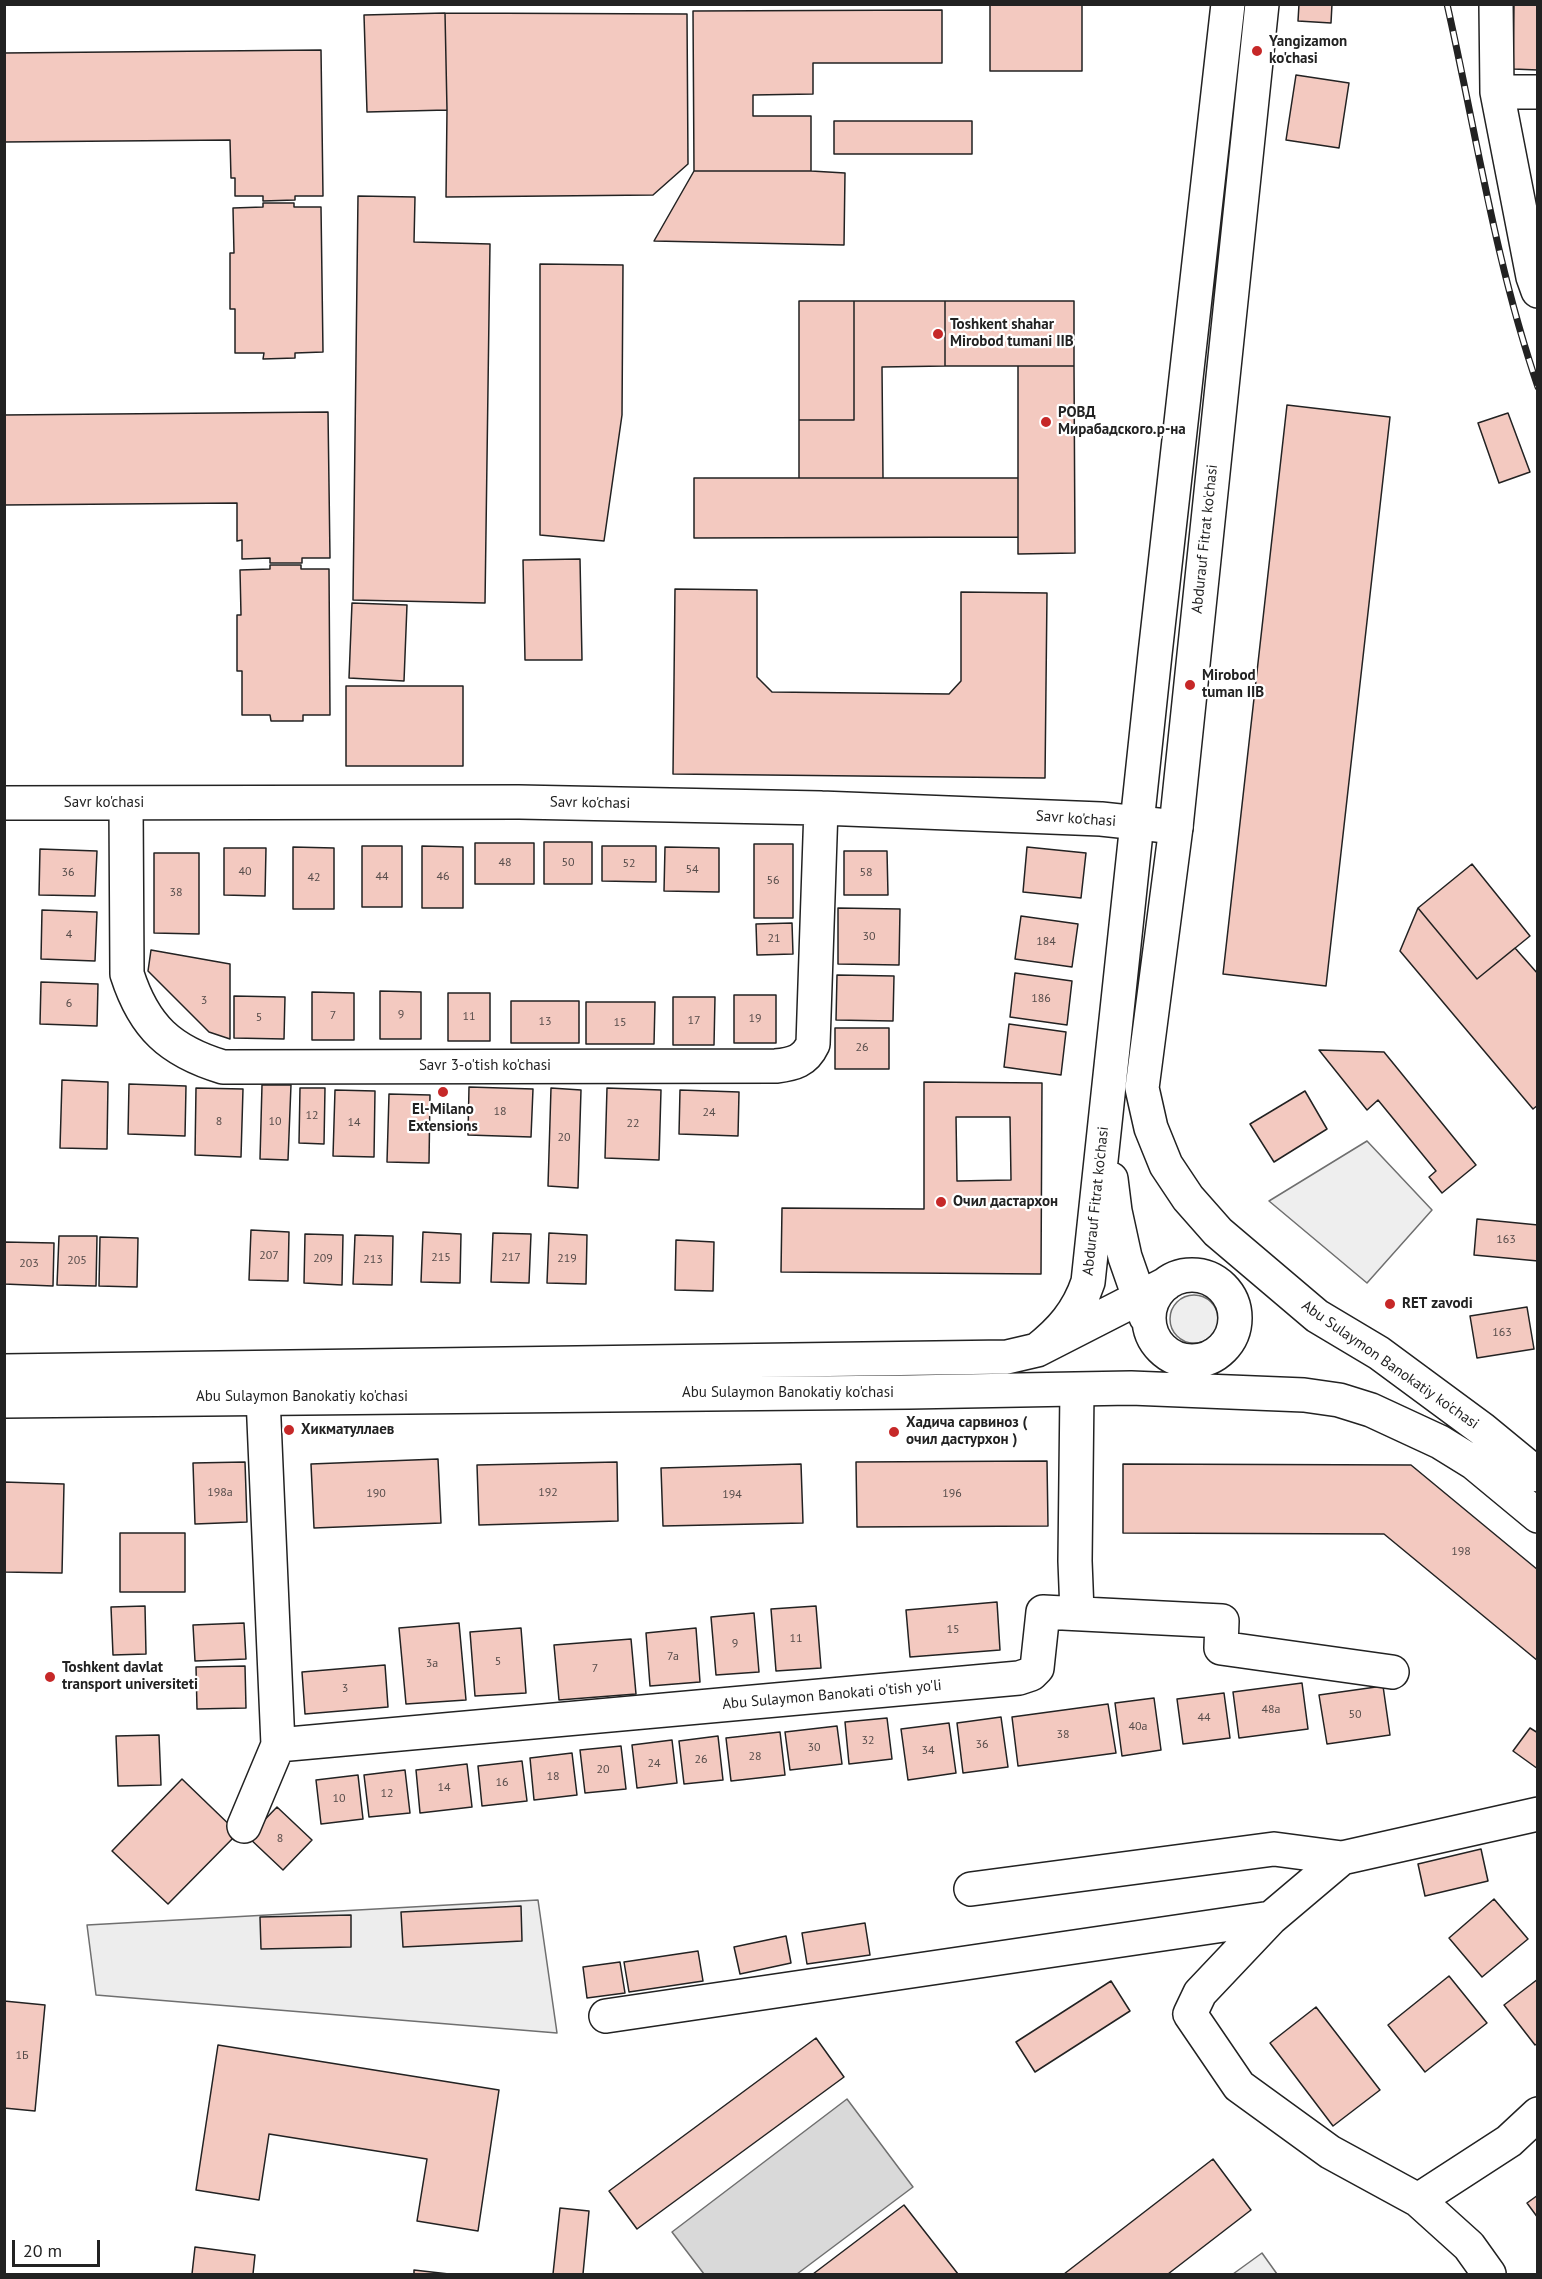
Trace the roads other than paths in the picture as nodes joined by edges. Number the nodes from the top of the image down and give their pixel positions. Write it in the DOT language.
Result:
graph roads {
  1 [pos="1228,4"];
  2 [pos="1262,4"];
  3 [pos="1496,4"];
  4 [pos="1497,92"];
  5 [pos="1538,92"];
  6 [pos="1538,291"];
  7 [pos="4,803"];
  8 [pos="126,803"];
  9 [pos="821,808"];
  10 [pos="1137,824"];
  11 [pos="1176,827"];
  12 [pos="1110,1069"];
  13 [pos="1143,1073"];
  14 [pos="1200,1212"];
  15 [pos="1223,1288"];
  16 [pos="1152,1291"];
  17 [pos="1317,1316"];
  18 [pos="1037,1350"];
  19 [pos="1189,1362"];
  20 [pos="4,1371"];
  21 [pos="1131,1388"];
  22 [pos="1077,1390"];
  23 [pos="1269,1394"];
  24 [pos="263,1397"];
  25 [pos="4,1401"];
  26 [pos="1538,1475"];
  27 [pos="1538,1516"];
  28 [pos="1077,1612"];
  29 [pos="1392,1672"];
  30 [pos="278,1744"];
  31 [pos="1538,1814"];
  32 [pos="244,1826"];
  33 [pos="1342,1858"];
  34 [pos="971,1889"];
  35 [pos="1271,1918"];
  36 [pos="606,2016"];
  37 [pos="1538,2114"];
  38 [pos="1418,2200"];
  39 [pos="1489,2274"];
  1 -- 10 [label="main road, Abdurauf Fitrat ko'chasi"];
  2 -- 11 [label="main road, Abdurauf Fitrat ko'chasi"];
  3 -- 4 [label="main road"];
  4 -- 5 [label="main road"];
  4 -- 6 [label="main road"];
  7 -- 8 [label="main road, Savr ko'chasi"];
  8 -- 9 [label="main road, Savr ko'chasi"];
  8 -- 9 [label="main road, Savr 3-o'tish ko'chasi"];
  9 -- 10 [label="main road, Savr ko'chasi"];
  10 -- 11 [label="main road, Savr ko'chasi"];
  10 -- 12 [label="main road, Abdurauf Fitrat ko'chasi"];
  11 -- 13 [label="main road, Abdurauf Fitrat ko'chasi"];
  12 -- 16 [label="main road, Abdurauf Fitrat ko'chasi"];
  12 -- 18 [label="main road, Abdurauf Fitrat ko'chasi"];
  13 -- 14 [label="main road, Abu Sulaymon Banokatiy ko'chasi"];
  14 -- 15 [label="main road"];
  14 -- 17 [label="main road, Abu Sulaymon Banokatiy ko'chasi"];
  15 -- 16 [label="main road"];
  15 -- 17 [label="main road"];
  15 -- 19 [label="main road"];
  16 -- 18 [label="main road, Abu Sulaymon Banokatiy ko'chasi"];
  16 -- 19 [label="main road, Abdurauf Fitrat ko'chasi"];
  17 -- 26 [label="main road, Abu Sulaymon Banokatiy ko'chasi"];
  18 -- 20 [label="main road, Abu Sulaymon Banokatiy ko'chasi"];
  19 -- 21 [label="main road"];
  19 -- 23 [label="main road"];
  21 -- 22 [label="main road, Abu Sulaymon Banokatiy ko'chasi"];
  21 -- 23 [label="main road, Abu Sulaymon Banokatiy ko'chasi"];
  22 -- 24 [label="main road, Abu Sulaymon Banokatiy ko'chasi"];
  22 -- 28 [label="main road"];
  23 -- 27 [label="main road, Abu Sulaymon Banokatiy ko'chasi"];
  24 -- 25 [label="main road, Abu Sulaymon Banokatiy ko'chasi"];
  24 -- 30 [label="main road"];
  28 -- 29 [label="main road, Abu Sulaymon Banokati o'tish yo'li"];
  28 -- 30 [label="main road, Abu Sulaymon Banokati o'tish yo'li"];
  30 -- 32 [label="main road"];
  31 -- 33 [label="main road"];
  33 -- 34 [label="main road"];
  33 -- 35 [label="main road"];
  35 -- 36 [label="main road"];
  35 -- 38 [label="main road"];
  37 -- 38 [label="main road"];
  38 -- 39 [label="main road"];
}
